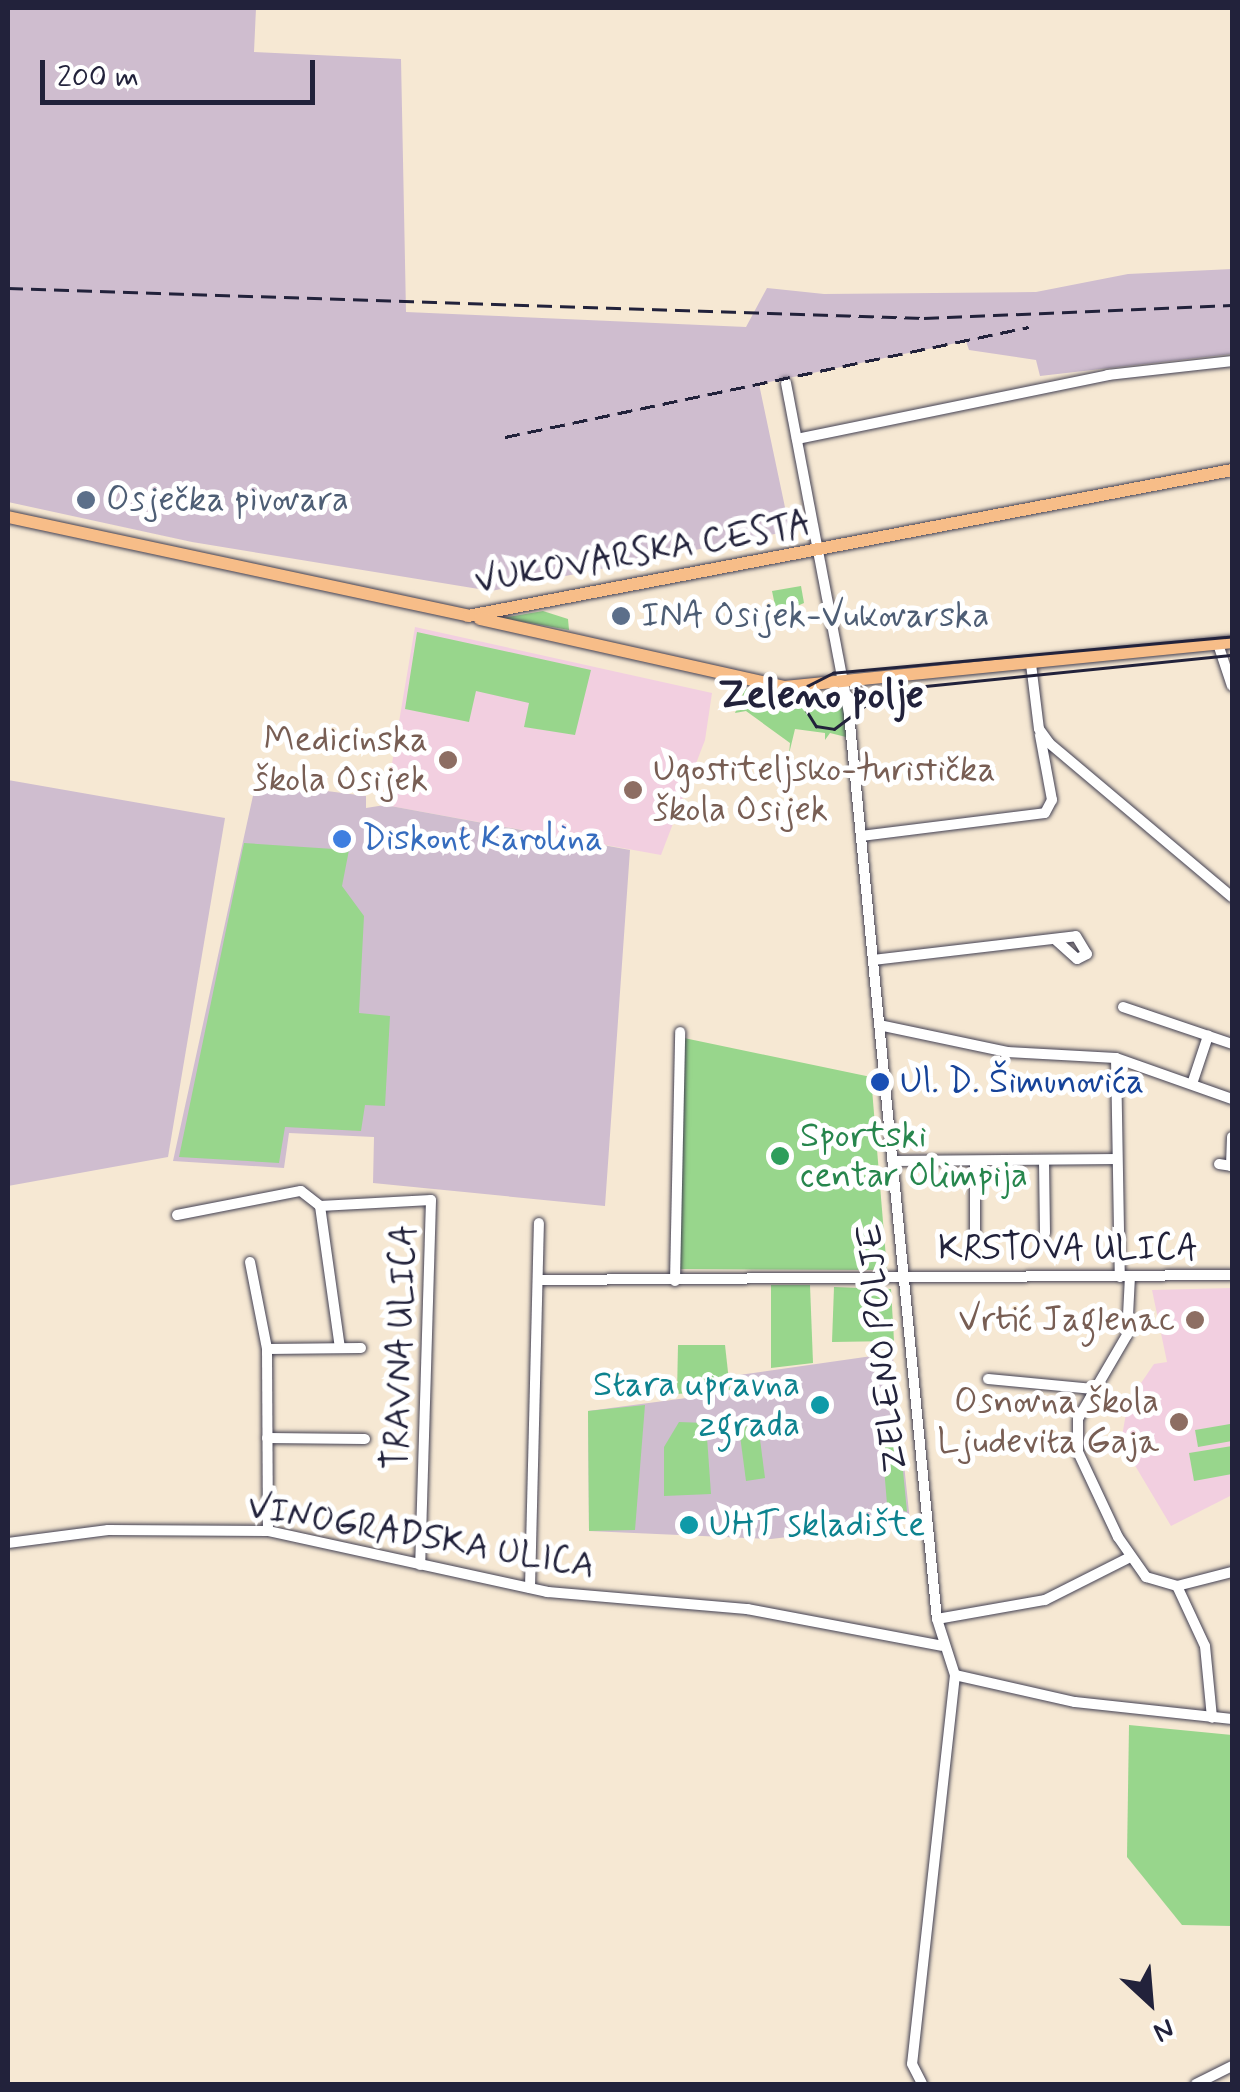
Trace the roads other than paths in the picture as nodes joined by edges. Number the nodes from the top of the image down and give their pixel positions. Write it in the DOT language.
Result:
graph roads {
  1 [pos="1232,362"];
  2 [pos="786,383"];
  3 [pos="797,439"];
  4 [pos="1232,470"];
  5 [pos="8,516"];
  6 [pos="821,550"];
  7 [pos="468,616"];
  8 [pos="1225,643"];
  9 [pos="1031,664"];
  10 [pos="845,683"];
  11 [pos="1232,686"];
  12 [pos="1039,729"];
  13 [pos="861,836"];
  14 [pos="1232,897"];
  15 [pos="1055,939"];
  16 [pos="873,960"];
  17 [pos="1123,1007"];
  18 [pos="880,1025"];
  19 [pos="680,1032"];
  20 [pos="1208,1036"];
  21 [pos="1232,1044"];
  22 [pos="1116,1058"];
  23 [pos="1192,1084"];
  24 [pos="1232,1098"];
  25 [pos="1232,1136"];
  26 [pos="1117,1158"];
  27 [pos="975,1161"];
  28 [pos="1044,1161"];
  29 [pos="892,1162"];
  30 [pos="1219,1164"];
  31 [pos="320,1206"];
  32 [pos="177,1215"];
  33 [pos="539,1223"];
  34 [pos="1046,1233"];
  35 [pos="976,1238"];
  36 [pos="250,1262"];
  37 [pos="1232,1275"];
  38 [pos="1125,1276"];
  39 [pos="903,1277"];
  40 [pos="538,1280"];
  41 [pos="674,1281"];
  42 [pos="340,1348"];
  43 [pos="361,1348"];
  44 [pos="267,1350"];
  45 [pos="988,1379"];
  46 [pos="1094,1389"];
  47 [pos="267,1438"];
  48 [pos="364,1439"];
  49 [pos="268,1531"];
  50 [pos="8,1543"];
  51 [pos="1130,1557"];
  52 [pos="420,1565"];
  53 [pos="1232,1572"];
  54 [pos="1177,1586"];
  55 [pos="530,1588"];
  56 [pos="937,1619"];
  57 [pos="942,1646"];
  58 [pos="954,1675"];
  59 [pos="1212,1718"];
  60 [pos="1232,1719"];
  61 [pos="1232,2066"];
  62 [pos="922,2084"];
  63 [pos="1196,2084"];
  1 -- 3 [label="street"];
  2 -- 3 [label="street, ZELENO POLJE"];
  3 -- 6 [label="street, ZELENO POLJE"];
  4 -- 6 [label="main road, VUKOVARSKA CESTA"];
  5 -- 7 [label="main road, VUKOVARSKA CESTA"];
  6 -- 7 [label="main road, VUKOVARSKA CESTA"];
  6 -- 10 [label="street, ZELENO POLJE"];
  7 -- 10 [label="main road"];
  8 -- 9 [label="main road"];
  8 -- 11 [label="street"];
  9 -- 10 [label="main road"];
  9 -- 12 [label="street"];
  10 -- 13 [label="street, ZELENO POLJE"];
  12 -- 13 [label="street"];
  12 -- 14 [label="street"];
  13 -- 16 [label="street, ZELENO POLJE"];
  15 -- 16 [label="street"];
  16 -- 18 [label="street, ZELENO POLJE"];
  17 -- 20 [label="street"];
  18 -- 22 [label="street"];
  18 -- 29 [label="street, ZELENO POLJE"];
  19 -- 41 [label="street"];
  20 -- 21 [label="street"];
  20 -- 23 [label="street"];
  22 -- 23 [label="street"];
  22 -- 26 [label="street"];
  23 -- 24 [label="street"];
  25 -- 30 [label="street"];
  26 -- 28 [label="street"];
  26 -- 38 [label="street"];
  27 -- 28 [label="street"];
  27 -- 29 [label="street"];
  27 -- 35 [label="street"];
  28 -- 34 [label="street"];
  29 -- 39 [label="street, ZELENO POLJE"];
  31 -- 32 [label="street"];
  31 -- 42 [label="street"];
  31 -- 52 [label="street, TRAVNA ULICA"];
  33 -- 40 [label="street"];
  36 -- 44 [label="street"];
  37 -- 38 [label="street, KRSTOVA ULICA"];
  38 -- 39 [label="street, KRSTOVA ULICA"];
  38 -- 46 [label="street"];
  39 -- 41 [label="street, KRSTOVA ULICA"];
  39 -- 56 [label="street, ZELENO POLJE"];
  40 -- 41 [label="street, KRSTOVA ULICA"];
  40 -- 55 [label="street"];
  42 -- 43 [label="street"];
  42 -- 44 [label="street"];
  44 -- 47 [label="street"];
  45 -- 46 [label="street"];
  46 -- 51 [label="street"];
  47 -- 48 [label="street"];
  47 -- 49 [label="street"];
  49 -- 50 [label="street, VINOGRADSKA ULICA"];
  49 -- 52 [label="street, VINOGRADSKA ULICA"];
  51 -- 54 [label="street"];
  51 -- 56 [label="street"];
  52 -- 55 [label="street, VINOGRADSKA ULICA"];
  53 -- 54 [label="street"];
  54 -- 59 [label="street"];
  55 -- 57 [label="street, VINOGRADSKA ULICA"];
  56 -- 57 [label="street, ZELENO POLJE"];
  57 -- 58 [label="street, ZELENO POLJE"];
  58 -- 59 [label="street"];
  58 -- 62 [label="street, ZELENO POLJE"];
  59 -- 60 [label="street"];
  61 -- 63 [label="street"];
}
